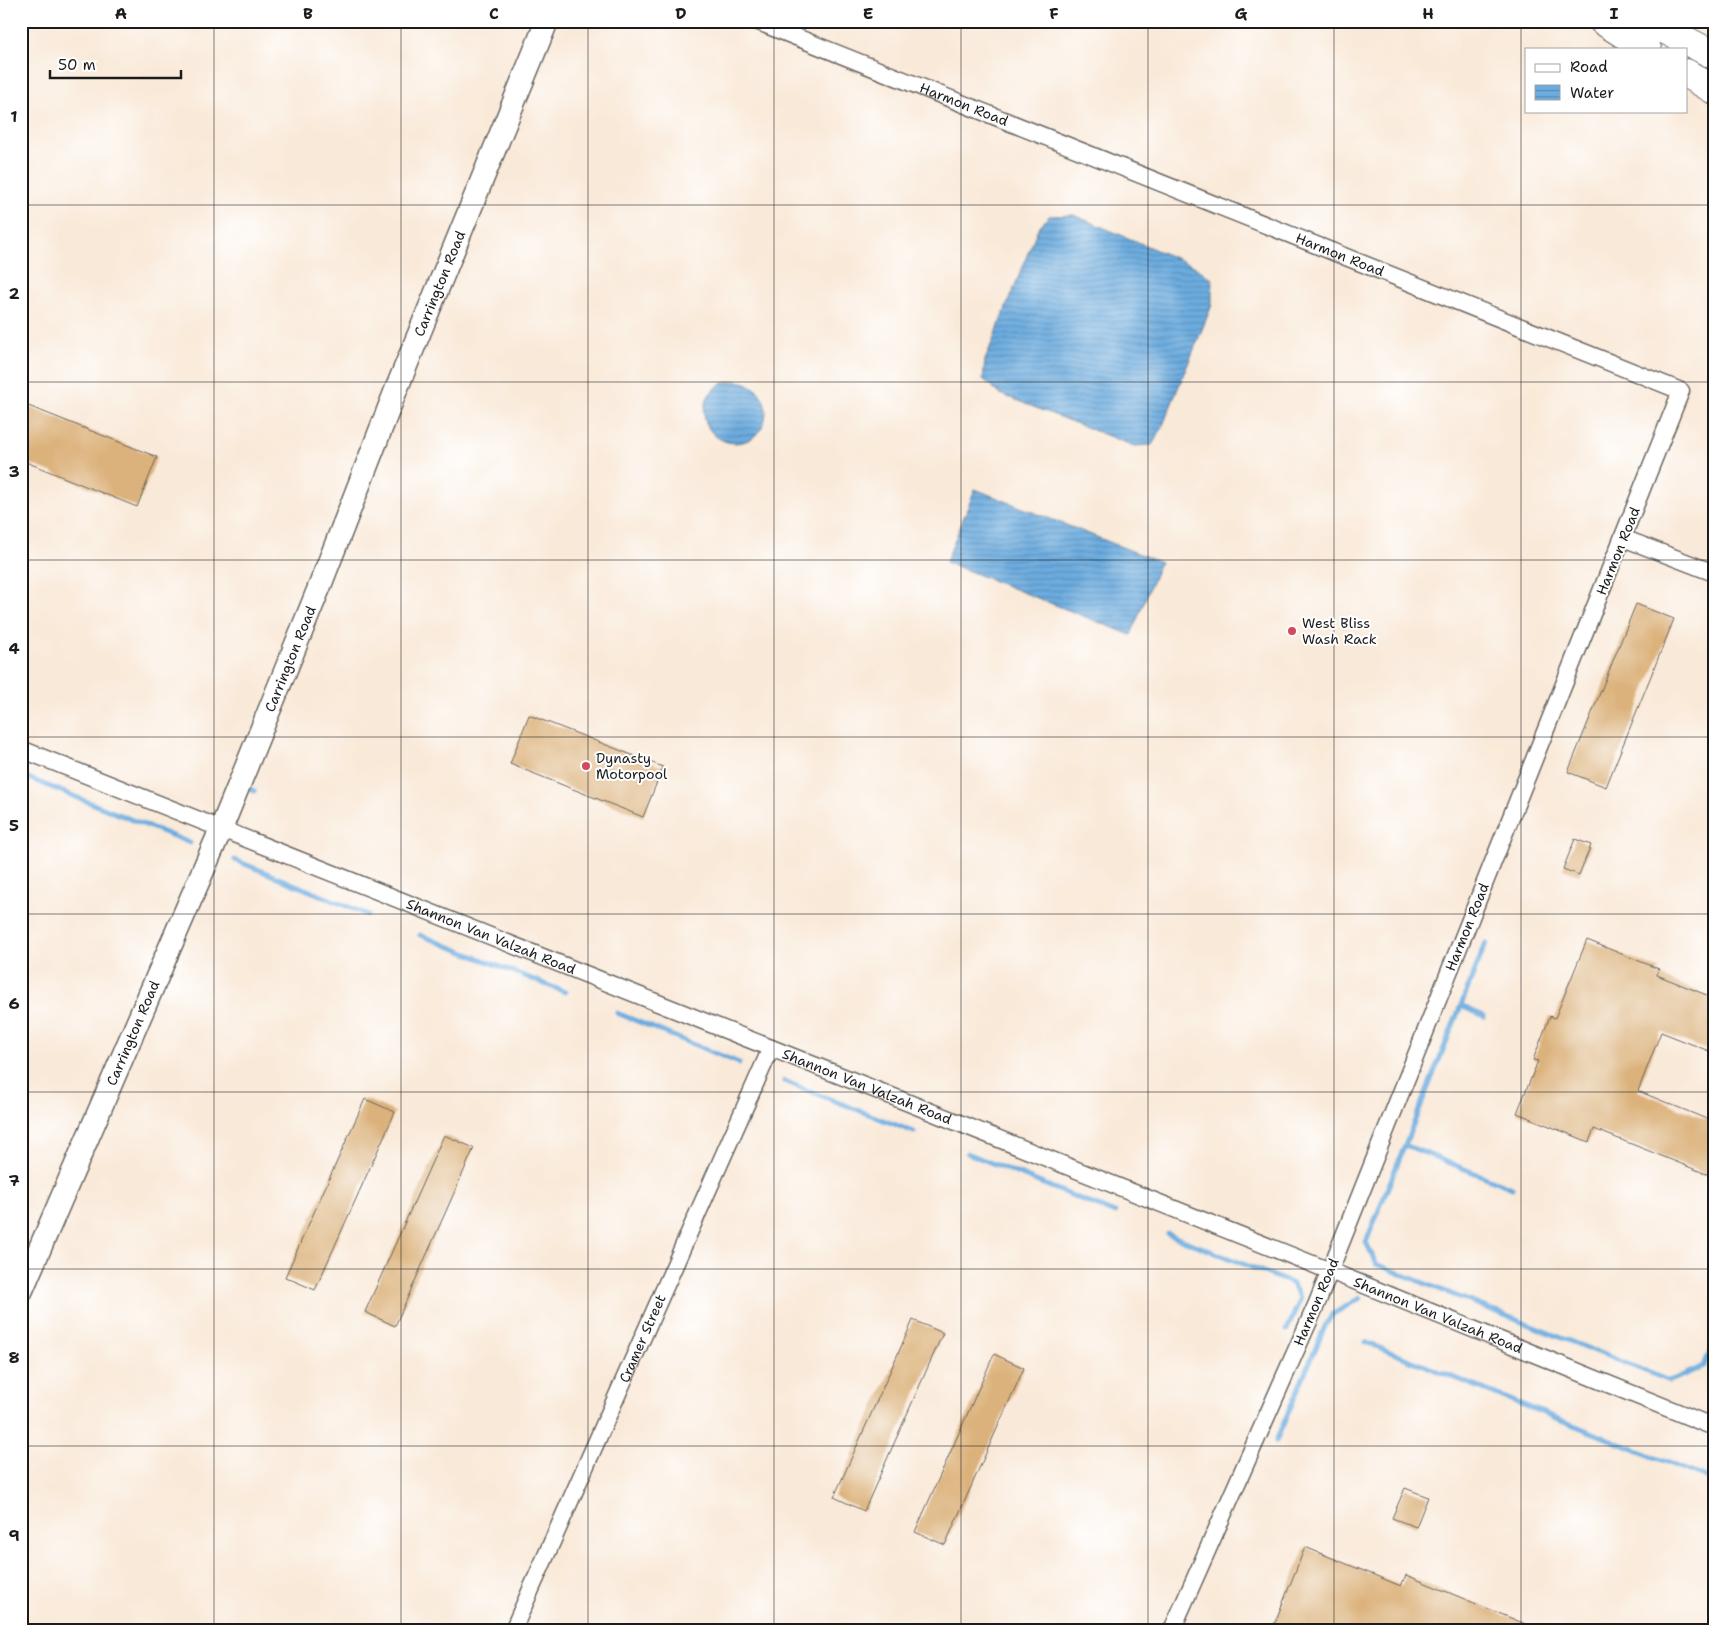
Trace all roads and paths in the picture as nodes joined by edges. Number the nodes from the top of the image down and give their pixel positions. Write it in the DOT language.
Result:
graph roads {
  1 [pos="547,21"];
  2 [pos="756,21"];
  3 [pos="1603,21"];
  4 [pos="1648,21"];
  5 [pos="1645,48"];
  6 [pos="1714,55"];
  7 [pos="1688,74"];
  8 [pos="1714,90"];
  9 [pos="1623,538"];
  10 [pos="1714,573"];
  11 [pos="21,749"];
  12 [pos="221,829"];
  13 [pos="771,1048"];
  14 [pos="1330,1271"];
  15 [pos="21,1292"];
  16 [pos="1714,1427"];
  17 [pos="514,1630"];
  18 [pos="1172,1630"];
  1 -- 12 [label="street, Carrington Road"];
  2 -- 9 [label="street, Harmon Road"];
  3 -- 5 [label="highway"];
  4 -- 6 [label="highway"];
  7 -- 8 [label="highway"];
  9 -- 10 [label="street"];
  9 -- 14 [label="street, Harmon Road"];
  11 -- 12 [label="street, Shannon Van Valzah Road"];
  12 -- 13 [label="street, Shannon Van Valzah Road"];
  12 -- 15 [label="street, Carrington Road"];
  13 -- 14 [label="street, Shannon Van Valzah Road"];
  13 -- 17 [label="street, Cramer Street"];
  14 -- 16 [label="street, Shannon Van Valzah Road"];
  14 -- 18 [label="street, Harmon Road"];
}
